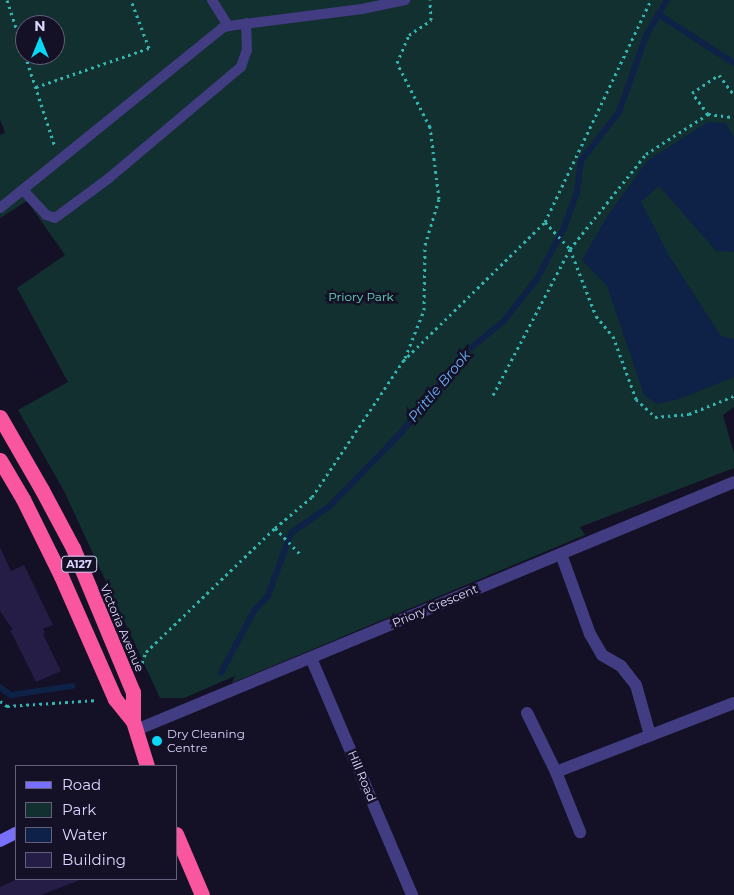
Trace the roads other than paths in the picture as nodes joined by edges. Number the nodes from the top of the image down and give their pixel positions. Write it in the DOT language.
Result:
graph roads {
  1 [pos="212,0"];
  2 [pos="405,0"];
  3 [pos="246,23"];
  4 [pos="228,26"];
  5 [pos="22,190"];
  6 [pos="0,208"];
  7 [pos="0,417"];
  8 [pos="0,460"];
  9 [pos="734,482"];
  10 [pos="561,554"];
  11 [pos="312,658"];
  12 [pos="734,703"];
  13 [pos="527,713"];
  14 [pos="134,725"];
  15 [pos="650,735"];
  16 [pos="147,765"];
  17 [pos="556,772"];
  18 [pos="580,832"];
  19 [pos="15,834"];
  20 [pos="178,839"];
  21 [pos="0,841"];
  22 [pos="202,895"];
  23 [pos="412,895"];
  1 -- 4 [label="lane"];
  2 -- 3 [label="lane"];
  3 -- 4 [label="lane"];
  3 -- 5 [label="lane"];
  4 -- 5 [label="lane"];
  5 -- 6 [label="lane"];
  7 -- 14 [label="highway, Victoria Avenue / A127"];
  8 -- 14 [label="highway, Victoria Avenue / A127"];
  9 -- 10 [label="street, Priory Crescent"];
  10 -- 11 [label="street, Priory Crescent"];
  10 -- 15 [label="street"];
  11 -- 14 [label="street, Priory Crescent"];
  11 -- 23 [label="street, Hill Road"];
  12 -- 15 [label="street"];
  13 -- 17 [label="street"];
  14 -- 16 [label="highway, Victoria Avenue / A127"];
  15 -- 17 [label="street"];
  17 -- 18 [label="street"];
  19 -- 21 [label="street"];
  20 -- 22 [label="highway"];
}
